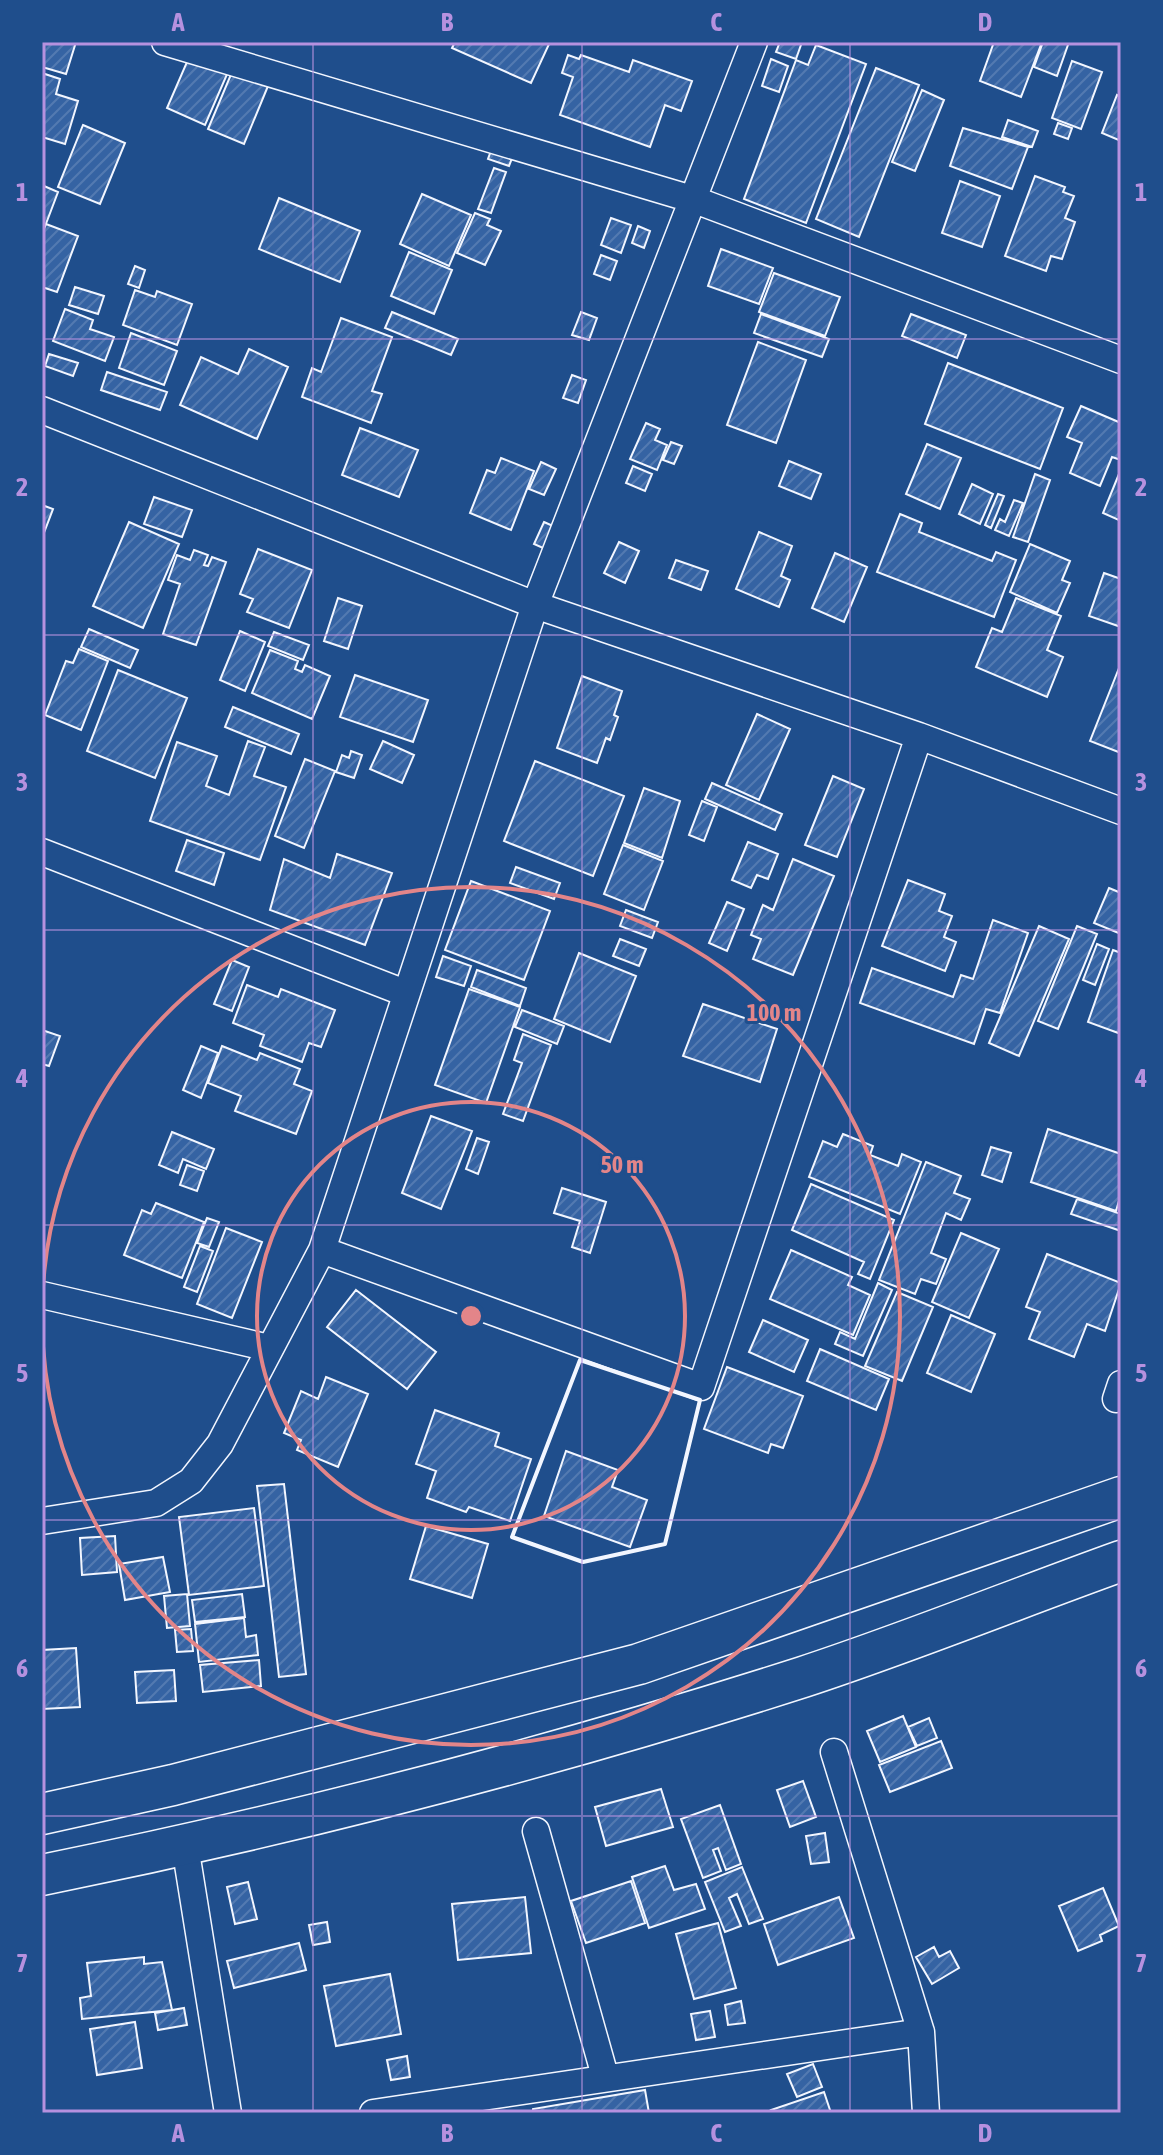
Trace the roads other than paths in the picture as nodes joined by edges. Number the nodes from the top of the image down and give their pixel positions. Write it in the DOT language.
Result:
graph roads {
  1 [pos="165,42"];
  2 [pos="754,42"];
  3 [pos="695,200"];
  4 [pos="1121,360"];
  5 [pos="42,410"];
  6 [pos="535,605"];
  7 [pos="919,736"];
  8 [pos="1121,811"];
  9 [pos="42,852"];
  10 [pos="405,993"];
  11 [pos="322,1250"];
  12 [pos="42,1295"];
  13 [pos="269,1348"];
  14 [pos="1121,1497"];
  15 [pos="42,1521"];
  16 [pos="1121,1561"];
  17 [pos="834,1752"];
  18 [pos="42,1814"];
  19 [pos="536,1831"];
  20 [pos="185,1846"];
  21 [pos="42,1875"];
  22 [pos="921,2032"];
  23 [pos="605,2076"];
  24 [pos="228,2113"];
  25 [pos="373,2113"];
  26 [pos="926,2113"];
  1 -- 3 [label="street"];
  2 -- 3 [label="street"];
  3 -- 4 [label="street"];
  3 -- 6 [label="street"];
  5 -- 6 [label="street"];
  6 -- 7 [label="street"];
  6 -- 10 [label="street"];
  7 -- 8 [label="street"];
  7 -- 11 [label="street"];
  9 -- 10 [label="street"];
  10 -- 11 [label="street"];
  11 -- 13 [label="street"];
  12 -- 13 [label="street"];
  13 -- 15 [label="street"];
  14 -- 18 [label="main road"];
  16 -- 20 [label="main road"];
  17 -- 22 [label="street"];
  19 -- 23 [label="street"];
  20 -- 21 [label="main road"];
  20 -- 24 [label="street"];
  22 -- 23 [label="street"];
  22 -- 26 [label="street"];
  23 -- 25 [label="street"];
}
